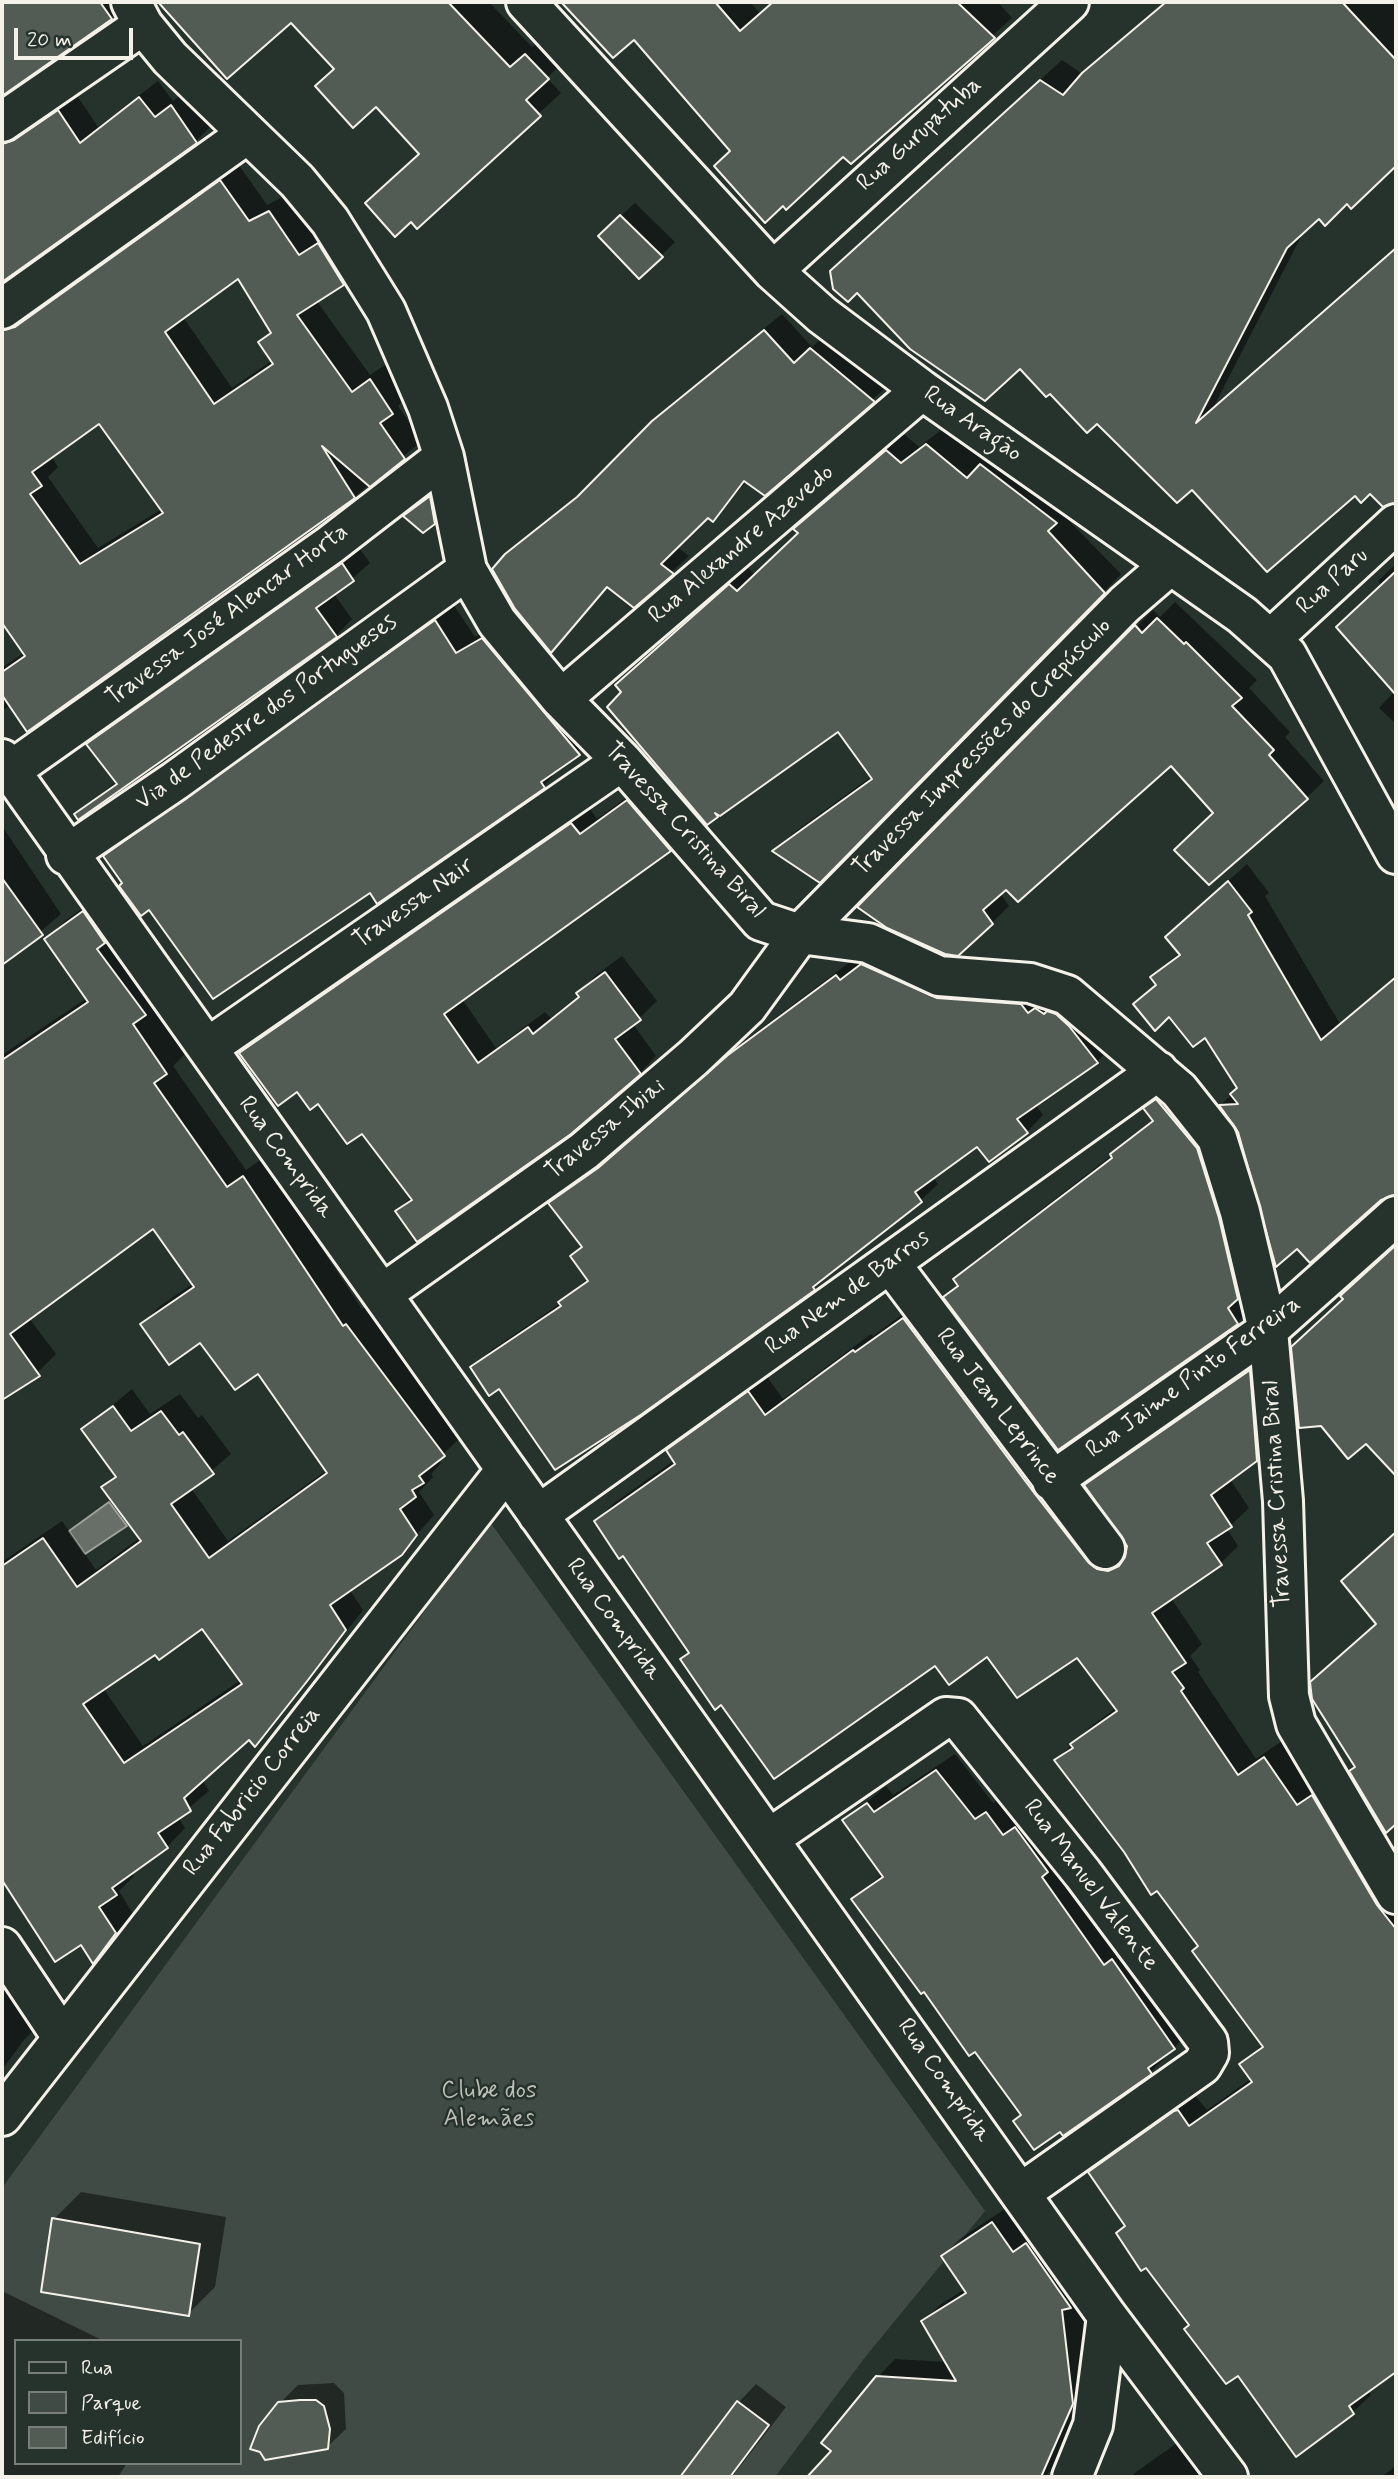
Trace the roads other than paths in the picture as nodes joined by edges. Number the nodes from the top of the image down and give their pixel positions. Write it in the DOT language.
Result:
graph roads {
  1 [pos="526,2"];
  2 [pos="1069,2"];
  3 [pos="137,13"];
  4 [pos="2,122"];
  5 [pos="247,134"];
  6 [pos="773,271"];
  7 [pos="2,309"];
  8 [pos="922,390"];
  9 [pos="444,457"];
  10 [pos="1396,524"];
  11 [pos="1169,566"];
  12 [pos="467,570"];
  13 [pos="1270,640"];
  14 [pos="561,699"];
  15 [pos="622,761"];
  16 [pos="6,765"];
  17 [pos="1396,854"];
  18 [pos="66,855"];
  19 [pos="800,934"];
  20 [pos="207,1048"];
  21 [pos="1158,1071"];
  22 [pos="1396,1216"];
  23 [pos="890,1263"];
  24 [pos="382,1294"];
  25 [pos="1268,1329"];
  26 [pos="506,1470"];
  27 [pos="1052,1482"];
  28 [pos="538,1516"];
  29 [pos="1105,1549"];
  30 [pos="770,1838"];
  31 [pos="1396,1894"];
  32 [pos="2,1947"];
  33 [pos="61,2037"];
  34 [pos="2,2116"];
  35 [pos="1022,2192"];
  36 [pos="1107,2316"];
  37 [pos="1072,2477"];
  38 [pos="1228,2477"];
  1 -- 6 [label="street, Rua Aragão"];
  2 -- 6 [label="street, Rua Gurupatuba"];
  3 -- 4 [label="street"];
  3 -- 5 [label="street, Travessa Cristina Biral"];
  5 -- 7 [label="street"];
  5 -- 9 [label="street, Travessa Cristina Biral"];
  6 -- 8 [label="street, Rua Aragão"];
  8 -- 11 [label="street, Rua Aragão"];
  8 -- 14 [label="street, Rua Alexandre Azevedo"];
  9 -- 12 [label="street, Travessa Cristina Biral"];
  9 -- 16 [label="street, Travessa José Alencar Horta"];
  10 -- 13 [label="street, Rua Paru"];
  11 -- 13 [label="street, Rua Aragão"];
  11 -- 19 [label="street, Travessa Impressões do Crepúsculo"];
  12 -- 14 [label="street, Travessa Cristina Biral"];
  12 -- 18 [label="street, Via de Pedestre dos Portugueses"];
  13 -- 17 [label="street, Rua Aragão"];
  14 -- 15 [label="street, Travessa Cristina Biral"];
  15 -- 19 [label="street, Travessa Cristina Biral"];
  15 -- 20 [label="street, Travessa Nair"];
  16 -- 18 [label="street, Rua Comprida"];
  18 -- 20 [label="street, Rua Comprida"];
  19 -- 21 [label="street, Travessa Cristina Biral"];
  19 -- 24 [label="street, Travessa Ibiai"];
  20 -- 24 [label="street, Rua Comprida"];
  21 -- 23 [label="street, Rua Nem de Barros"];
  21 -- 25 [label="street, Travessa Cristina Biral"];
  22 -- 25 [label="street, Rua Jaime Pinto Ferreira"];
  23 -- 27 [label="street, Rua Jean Leprince"];
  23 -- 28 [label="street, Rua Nem de Barros"];
  24 -- 26 [label="street, Rua Comprida"];
  25 -- 27 [label="street, Rua Jaime Pinto Ferreira"];
  25 -- 31 [label="street, Travessa Cristina Biral"];
  26 -- 28 [label="street, Rua Comprida"];
  26 -- 33 [label="street, Rua Fabricio Correia"];
  27 -- 29 [label="street, Rua Jean Leprince"];
  28 -- 30 [label="street, Rua Comprida"];
  30 -- 35 [label="street, Rua Comprida"];
  30 -- 35 [label="street, Rua Manuel Valente"];
  32 -- 33 [label="street"];
  33 -- 34 [label="street, Rua Fabricio Correia"];
  35 -- 36 [label="street, Rua Comprida"];
  36 -- 37 [label="street"];
  36 -- 38 [label="street, Rua Comprida"];
}
